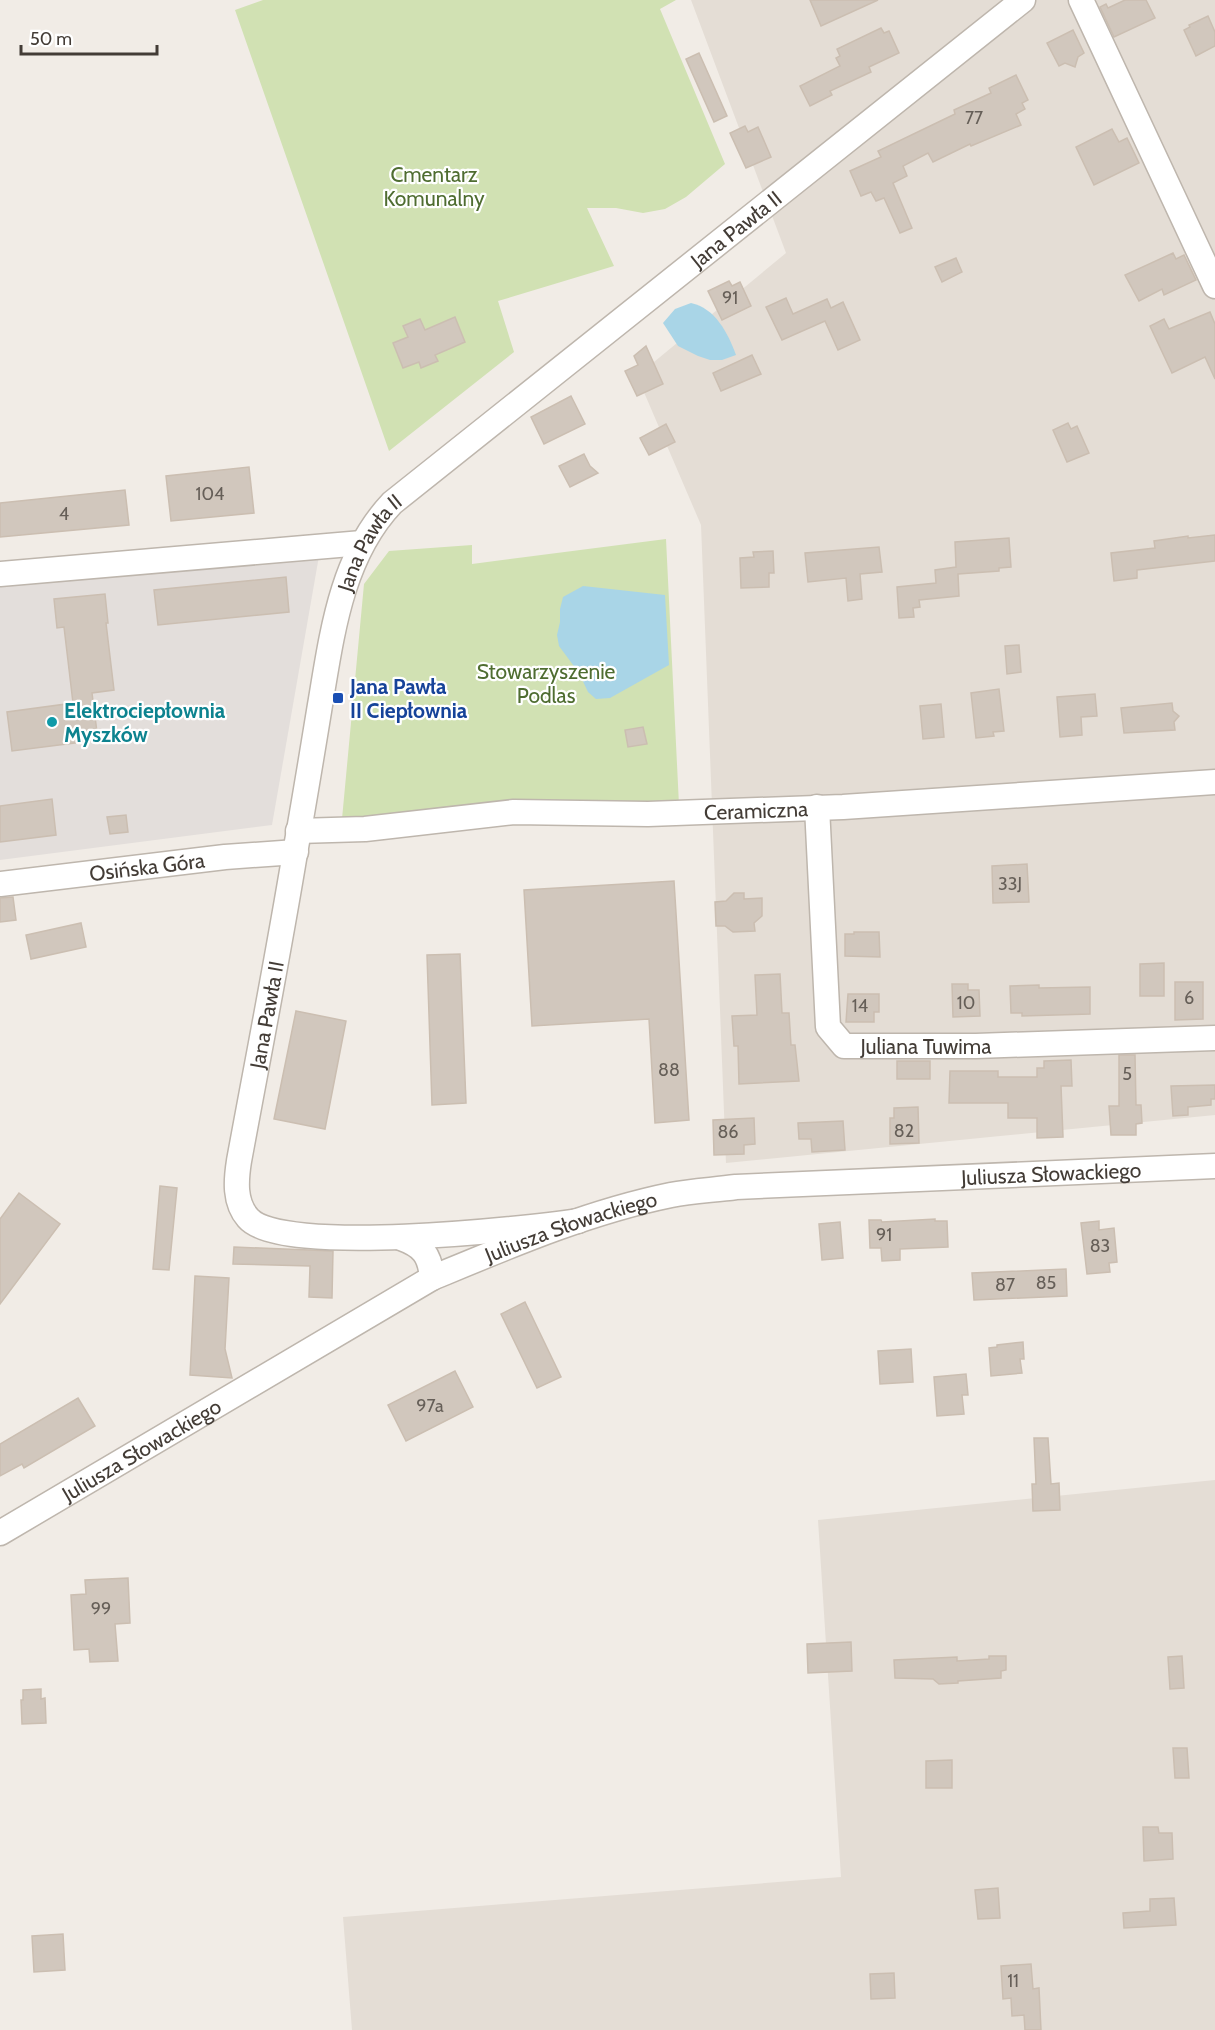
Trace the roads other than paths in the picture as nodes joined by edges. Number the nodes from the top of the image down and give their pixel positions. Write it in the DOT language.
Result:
graph roads {
  1 [pos="1023,0"];
  2 [pos="1081,0"];
  3 [pos="1215,286"];
  4 [pos="362,543"];
  5 [pos="0,574"];
  6 [pos="1215,782"];
  7 [pos="817,807"];
  8 [pos="297,842"];
  9 [pos="0,884"];
  10 [pos="1215,1038"];
  11 [pos="1215,1166"];
  12 [pos="578,1221"];
  13 [pos="401,1238"];
  14 [pos="432,1278"];
  15 [pos="0,1533"];
  1 -- 4 [label="street, Jana Pawła II"];
  2 -- 3 [label="street"];
  4 -- 5 [label="street"];
  4 -- 8 [label="street, Jana Pawła II"];
  6 -- 7 [label="street, Ceramiczna"];
  7 -- 8 [label="street, Ceramiczna"];
  7 -- 10 [label="street, Juliana Tuwima"];
  8 -- 9 [label="street, Osińska Góra"];
  8 -- 13 [label="street, Jana Pawła II"];
  11 -- 12 [label="street, Juliusza Słowackiego"];
  12 -- 13 [label="street, Jana Pawła II"];
  12 -- 14 [label="street, Juliusza Słowackiego"];
  13 -- 14 [label="street, Jana Pawła II"];
  14 -- 15 [label="street, Juliusza Słowackiego"];
}
